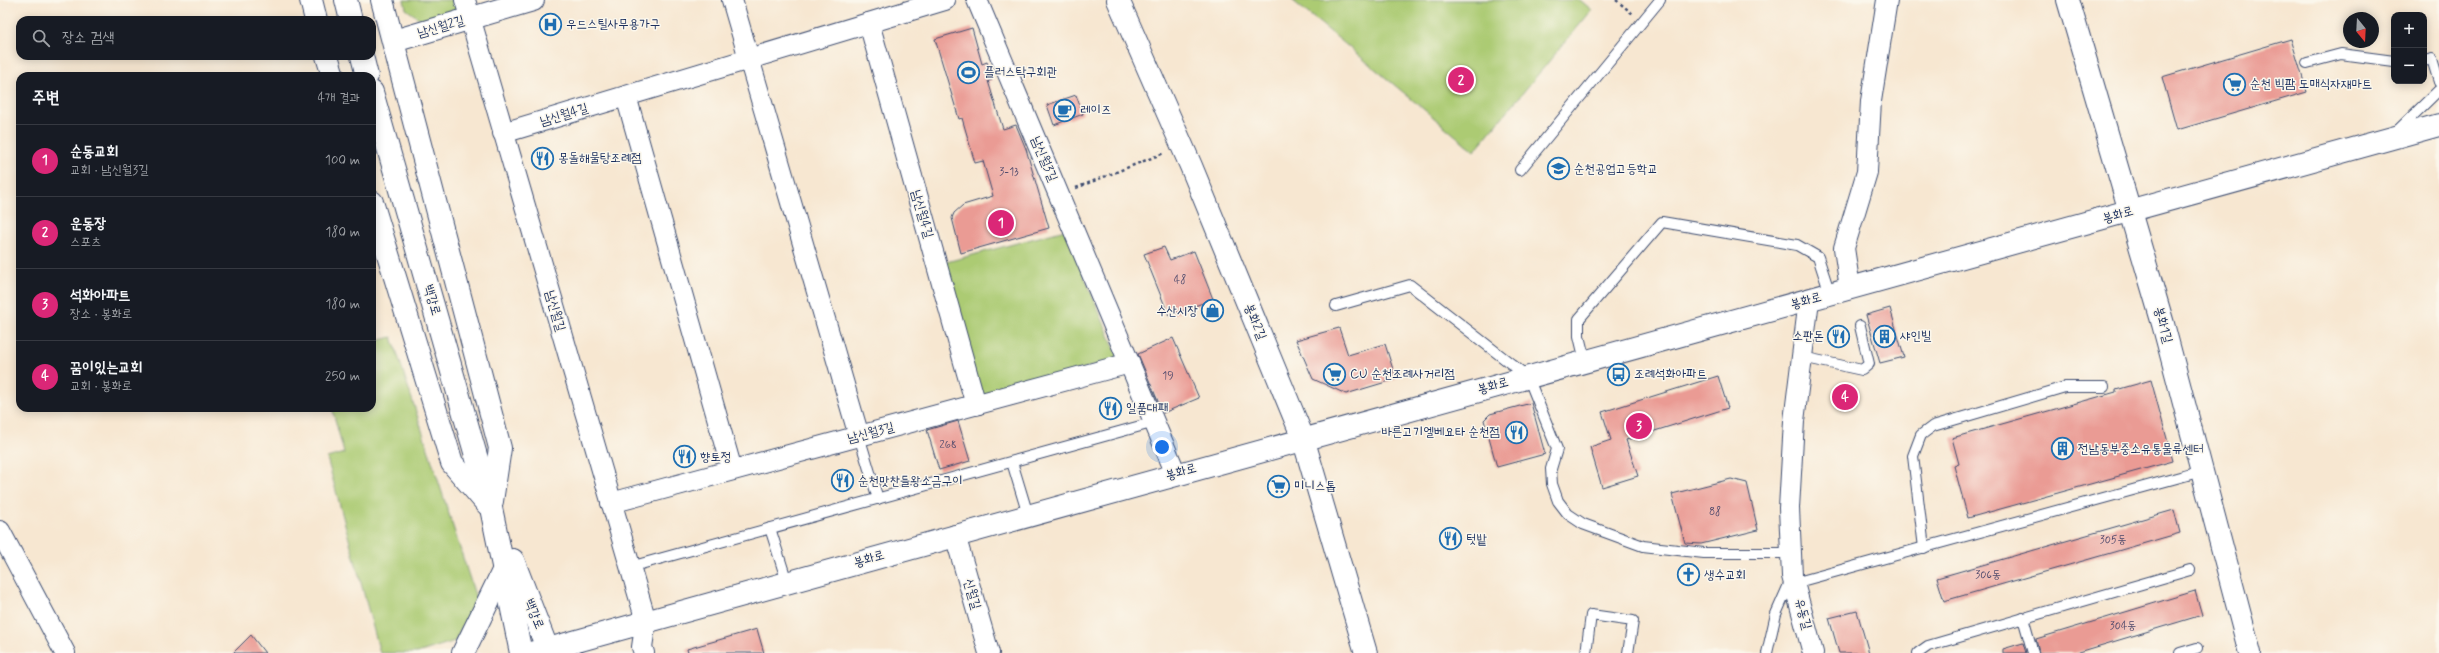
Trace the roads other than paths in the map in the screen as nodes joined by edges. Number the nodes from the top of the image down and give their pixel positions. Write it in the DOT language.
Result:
graph roads {
  1 [pos="311,0"];
  2 [pos="346,0"];
  3 [pos="382,0"];
  4 [pos="533,0"];
  5 [pos="732,0"];
  6 [pos="945,0"];
  7 [pos="977,0"];
  8 [pos="1118,0"];
  9 [pos="1660,0"];
  10 [pos="1887,0"];
  11 [pos="2068,0"];
  12 [pos="467,9"];
  13 [pos="315,16"];
  14 [pos="350,16"];
  15 [pos="868,23"];
  16 [pos="394,41"];
  17 [pos="750,59"];
  18 [pos="328,60"];
  19 [pos="363,60"];
  20 [pos="2427,60"];
  21 [pos="2391,61"];
  22 [pos="2307,63"];
  23 [pos="332,72"];
  24 [pos="367,72"];
  25 [pos="2439,82"];
  26 [pos="2439,90"];
  27 [pos="626,96"];
  28 [pos="376,106"];
  29 [pos="2439,125"];
  30 [pos="503,133"];
  31 [pos="2388,139"];
  32 [pos="1520,170"];
  33 [pos="2131,211"];
  34 [pos="376,215"];
  35 [pos="1840,291"];
  36 [pos="1809,300"];
  37 [pos="1336,306"];
  38 [pos="1860,326"];
  39 [pos="1802,357"];
  40 [pos="1585,361"];
  41 [pos="1130,363"];
  42 [pos="1528,377"];
  43 [pos="2104,387"];
  44 [pos="976,405"];
  45 [pos="1155,422"];
  46 [pos="859,436"];
  47 [pos="1304,438"];
  48 [pos="1012,462"];
  49 [pos="732,470"];
  50 [pos="2202,471"];
  51 [pos="1176,474"];
  52 [pos="878,498"];
  53 [pos="611,503"];
  54 [pos="491,508"];
  55 [pos="1028,515"];
  56 [pos="770,528"];
  57 [pos="0,531"];
  58 [pos="955,535"];
  59 [pos="1924,548"];
  60 [pos="1792,553"];
  61 [pos="630,567"];
  62 [pos="504,569"];
  63 [pos="2190,570"];
  64 [pos="1793,579"];
  65 [pos="787,582"];
  66 [pos="2023,618"];
  67 [pos="646,621"];
  68 [pos="2197,648"];
  69 [pos="542,652"];
  70 [pos="65,653"];
  71 [pos="463,653"];
  72 [pos="521,653"];
  73 [pos="644,653"];
  74 [pos="989,653"];
  75 [pos="1366,653"];
  76 [pos="1586,653"];
  77 [pos="1628,653"];
  78 [pos="1767,653"];
  79 [pos="1813,653"];
  80 [pos="1918,653"];
  81 [pos="2034,653"];
  82 [pos="2180,653"];
  83 [pos="2250,653"];
  1 -- 13 [label="main road"];
  2 -- 14 [label="main road"];
  3 -- 16 [label="main road"];
  4 -- 12 [label="main road, 남신월2길"];
  5 -- 17 [label="street"];
  6 -- 15 [label="street, 남신월4길"];
  7 -- 41 [label="street, 남신월3길"];
  8 -- 47 [label="main road, 봉화2길"];
  9 -- 32 [label="lane"];
  10 -- 35 [label="street"];
  11 -- 33 [label="main road, 봉화1길"];
  12 -- 16 [label="main road, 남신월2길"];
  12 -- 30 [label="street, 남신월길"];
  15 -- 17 [label="street, 남신월4길"];
  15 -- 44 [label="street, 남신월4길"];
  16 -- 54 [label="main road"];
  17 -- 27 [label="street, 남신월4길"];
  17 -- 46 [label="street"];
  18 -- 23 [label="main road"];
  19 -- 24 [label="main road"];
  20 -- 25 [label="lane"];
  21 -- 22 [label="lane"];
  26 -- 31 [label="lane"];
  27 -- 30 [label="street, 남신월4길"];
  27 -- 49 [label="street"];
  28 -- 54 [label="main road, 백강로"];
  29 -- 31 [label="main road, 봉화로"];
  30 -- 53 [label="street, 남신월길"];
  31 -- 33 [label="main road, 봉화로"];
  33 -- 35 [label="main road, 봉화로"];
  33 -- 50 [label="main road, 봉화1길"];
  34 -- 54 [label="main road"];
  35 -- 36 [label="main road, 봉화로"];
  35 -- 40 [label="lane"];
  36 -- 39 [label="street, 유동길"];
  36 -- 40 [label="main road, 봉화로"];
  37 -- 42 [label="lane"];
  38 -- 39 [label="lane"];
  39 -- 60 [label="street, 유동길"];
  40 -- 42 [label="main road, 봉화로"];
  41 -- 44 [label="street, 남신월3길"];
  41 -- 45 [label="street, 남신월3길"];
  42 -- 47 [label="main road, 봉화로"];
  42 -- 60 [label="lane"];
  43 -- 59 [label="lane"];
  44 -- 46 [label="street, 남신월3길"];
  45 -- 48 [label="lane"];
  45 -- 51 [label="street, 남신월3길"];
  46 -- 49 [label="street, 남신월3길"];
  46 -- 52 [label="lane"];
  47 -- 51 [label="main road, 봉화로"];
  47 -- 75 [label="main road, 봉화2길"];
  48 -- 52 [label="lane"];
  48 -- 55 [label="lane"];
  49 -- 53 [label="street, 남신월3길"];
  50 -- 59 [label="lane"];
  50 -- 83 [label="main road, 봉화1길"];
  51 -- 55 [label="main road, 봉화로"];
  52 -- 56 [label="lane"];
  53 -- 61 [label="street, 남신월길"];
  54 -- 62 [label="main road, 백강로"];
  54 -- 69 [label="main road, 백강로"];
  55 -- 58 [label="main road, 봉화로"];
  56 -- 61 [label="lane"];
  56 -- 65 [label="lane"];
  57 -- 70 [label="street"];
  58 -- 65 [label="main road, 봉화로"];
  58 -- 74 [label="street, 신월길"];
  59 -- 64 [label="lane"];
  60 -- 64 [label="street, 유동길"];
  61 -- 67 [label="street, 남신월길"];
  62 -- 71 [label="main road"];
  62 -- 72 [label="main road, 백강로"];
  63 -- 66 [label="lane"];
  64 -- 78 [label="lane"];
  64 -- 79 [label="street, 유동길"];
  65 -- 67 [label="main road, 봉화로"];
  66 -- 80 [label="lane"];
  66 -- 81 [label="lane"];
  67 -- 69 [label="main road, 봉화로"];
  67 -- 73 [label="street"];
  68 -- 82 [label="lane"];
  76 -- 77 [label="lane"];
}
